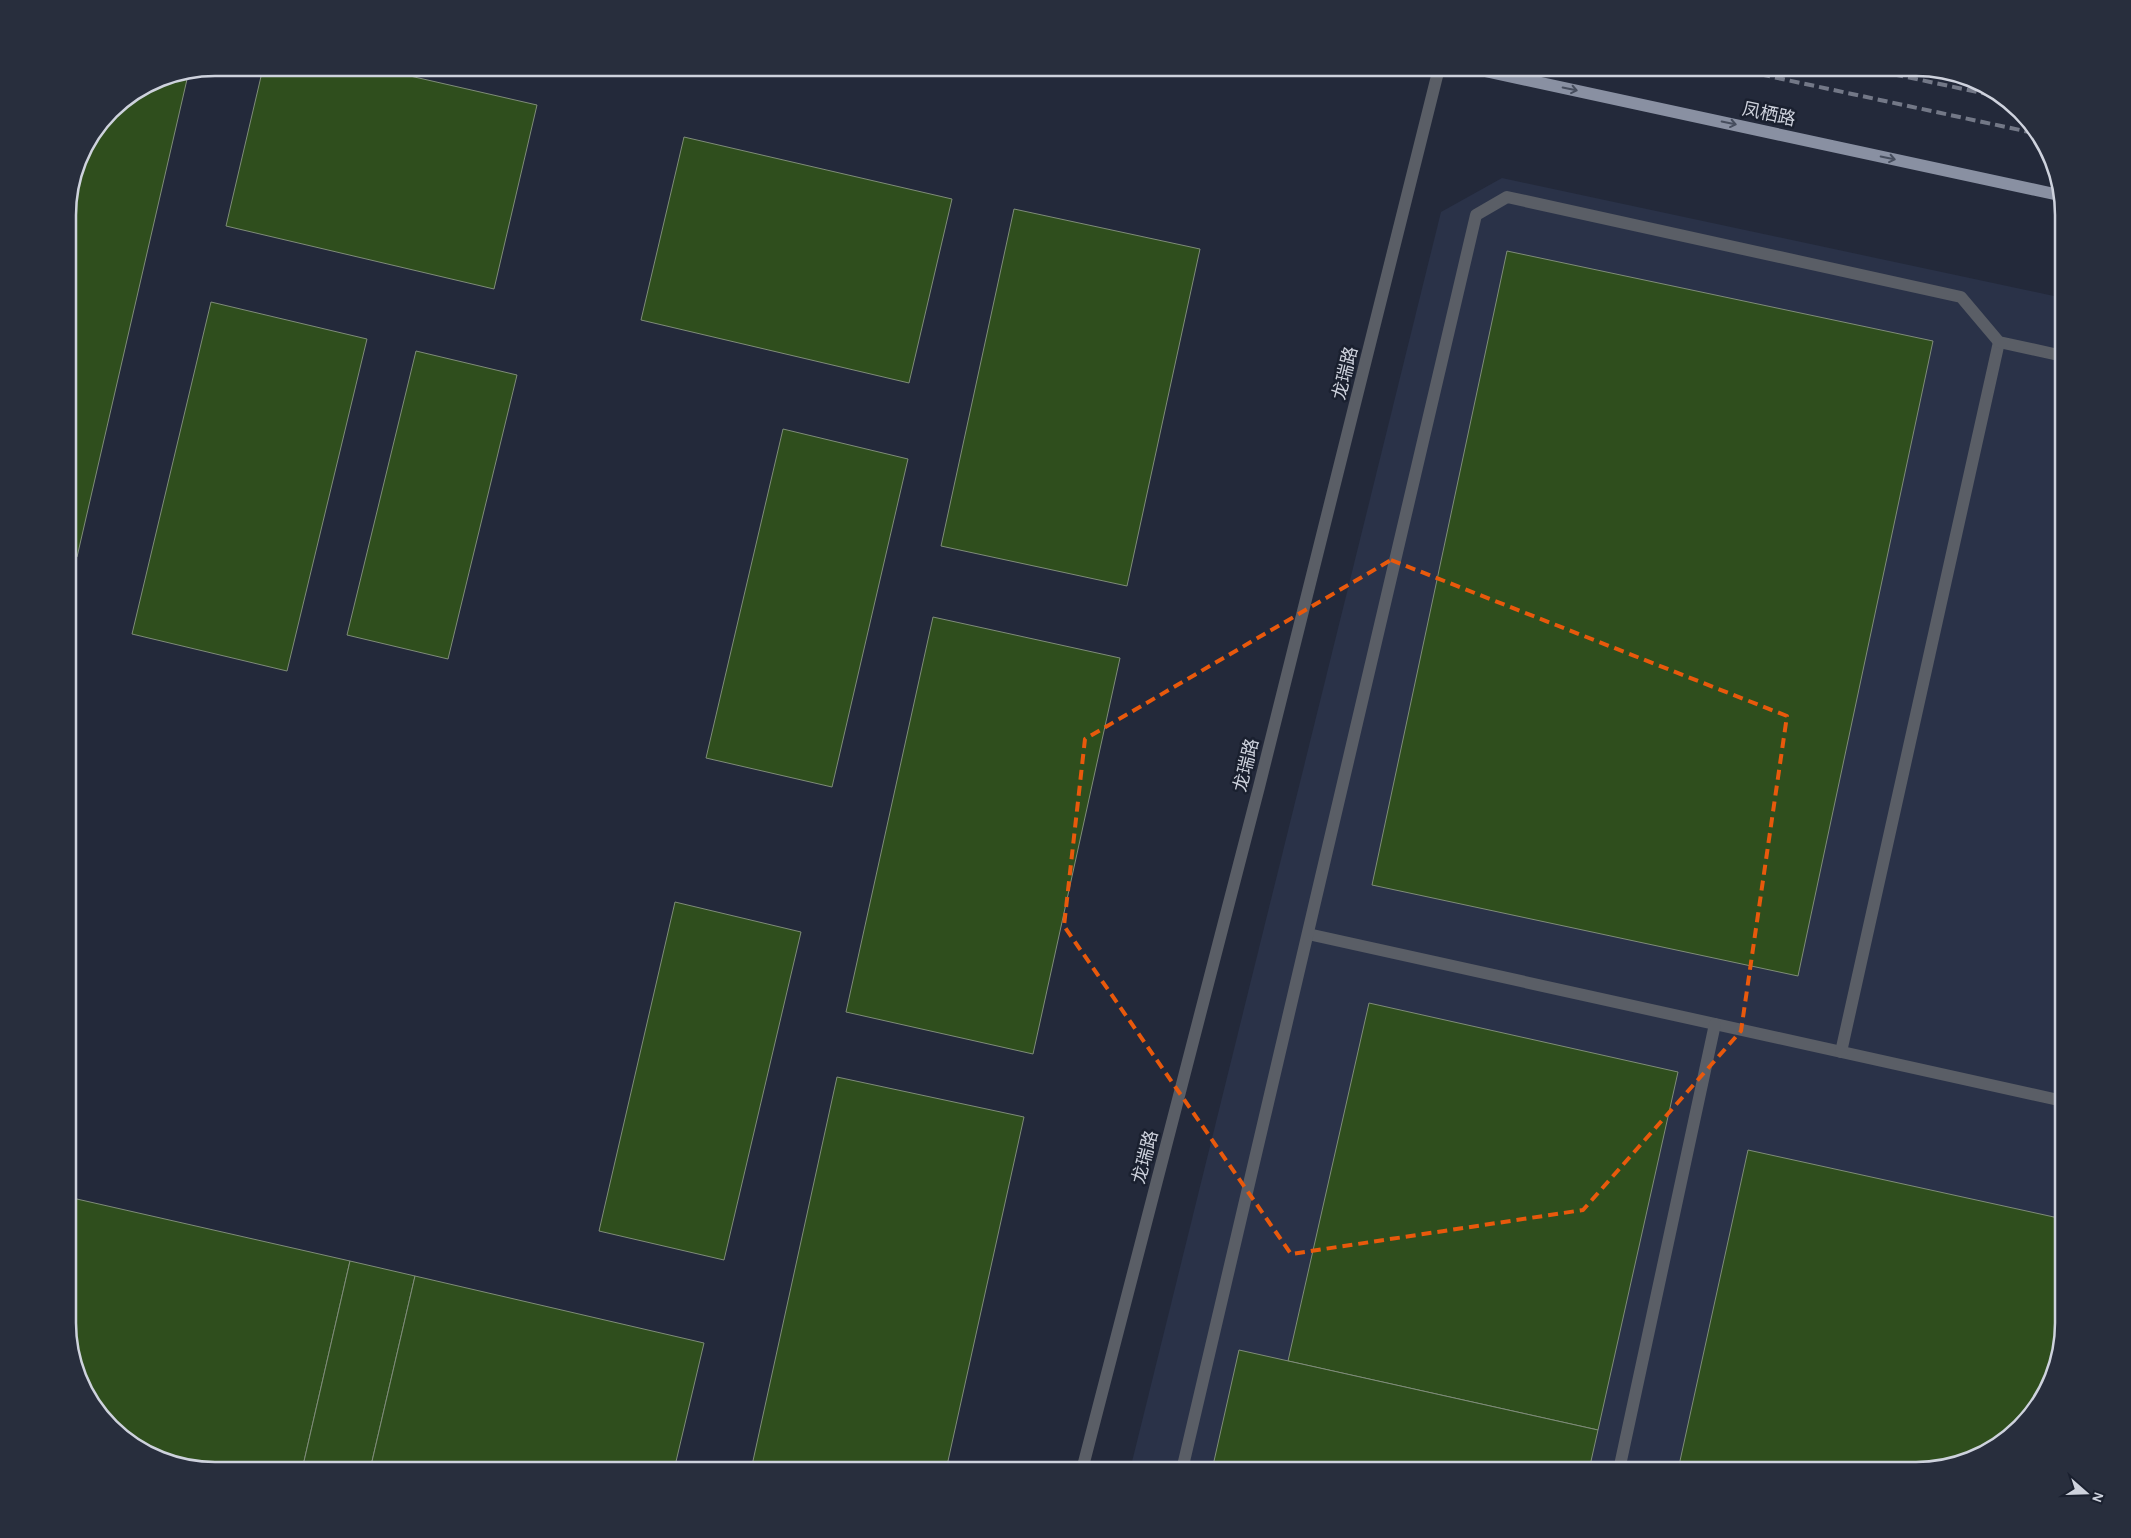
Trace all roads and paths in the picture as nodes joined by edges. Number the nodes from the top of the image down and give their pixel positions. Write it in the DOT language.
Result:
graph roads {
  1 [pos="1437,76"];
  2 [pos="1508,76"];
  3 [pos="2053,194"];
  4 [pos="1999,342"];
  5 [pos="2055,354"];
  6 [pos="1308,934"];
  7 [pos="1715,1024"];
  8 [pos="1841,1052"];
  9 [pos="2055,1099"];
  10 [pos="1084,1462"];
  11 [pos="1184,1462"];
  12 [pos="1621,1462"];
  1 -- 10 [label="street, 龙瑞路"];
  2 -- 3 [label="main road, 凤栖路, one-way"];
  4 -- 5 [label="street"];
  4 -- 6 [label="street"];
  4 -- 8 [label="street"];
  6 -- 7 [label="street"];
  6 -- 11 [label="street"];
  7 -- 8 [label="street"];
  7 -- 12 [label="street"];
  8 -- 9 [label="street"];
}
